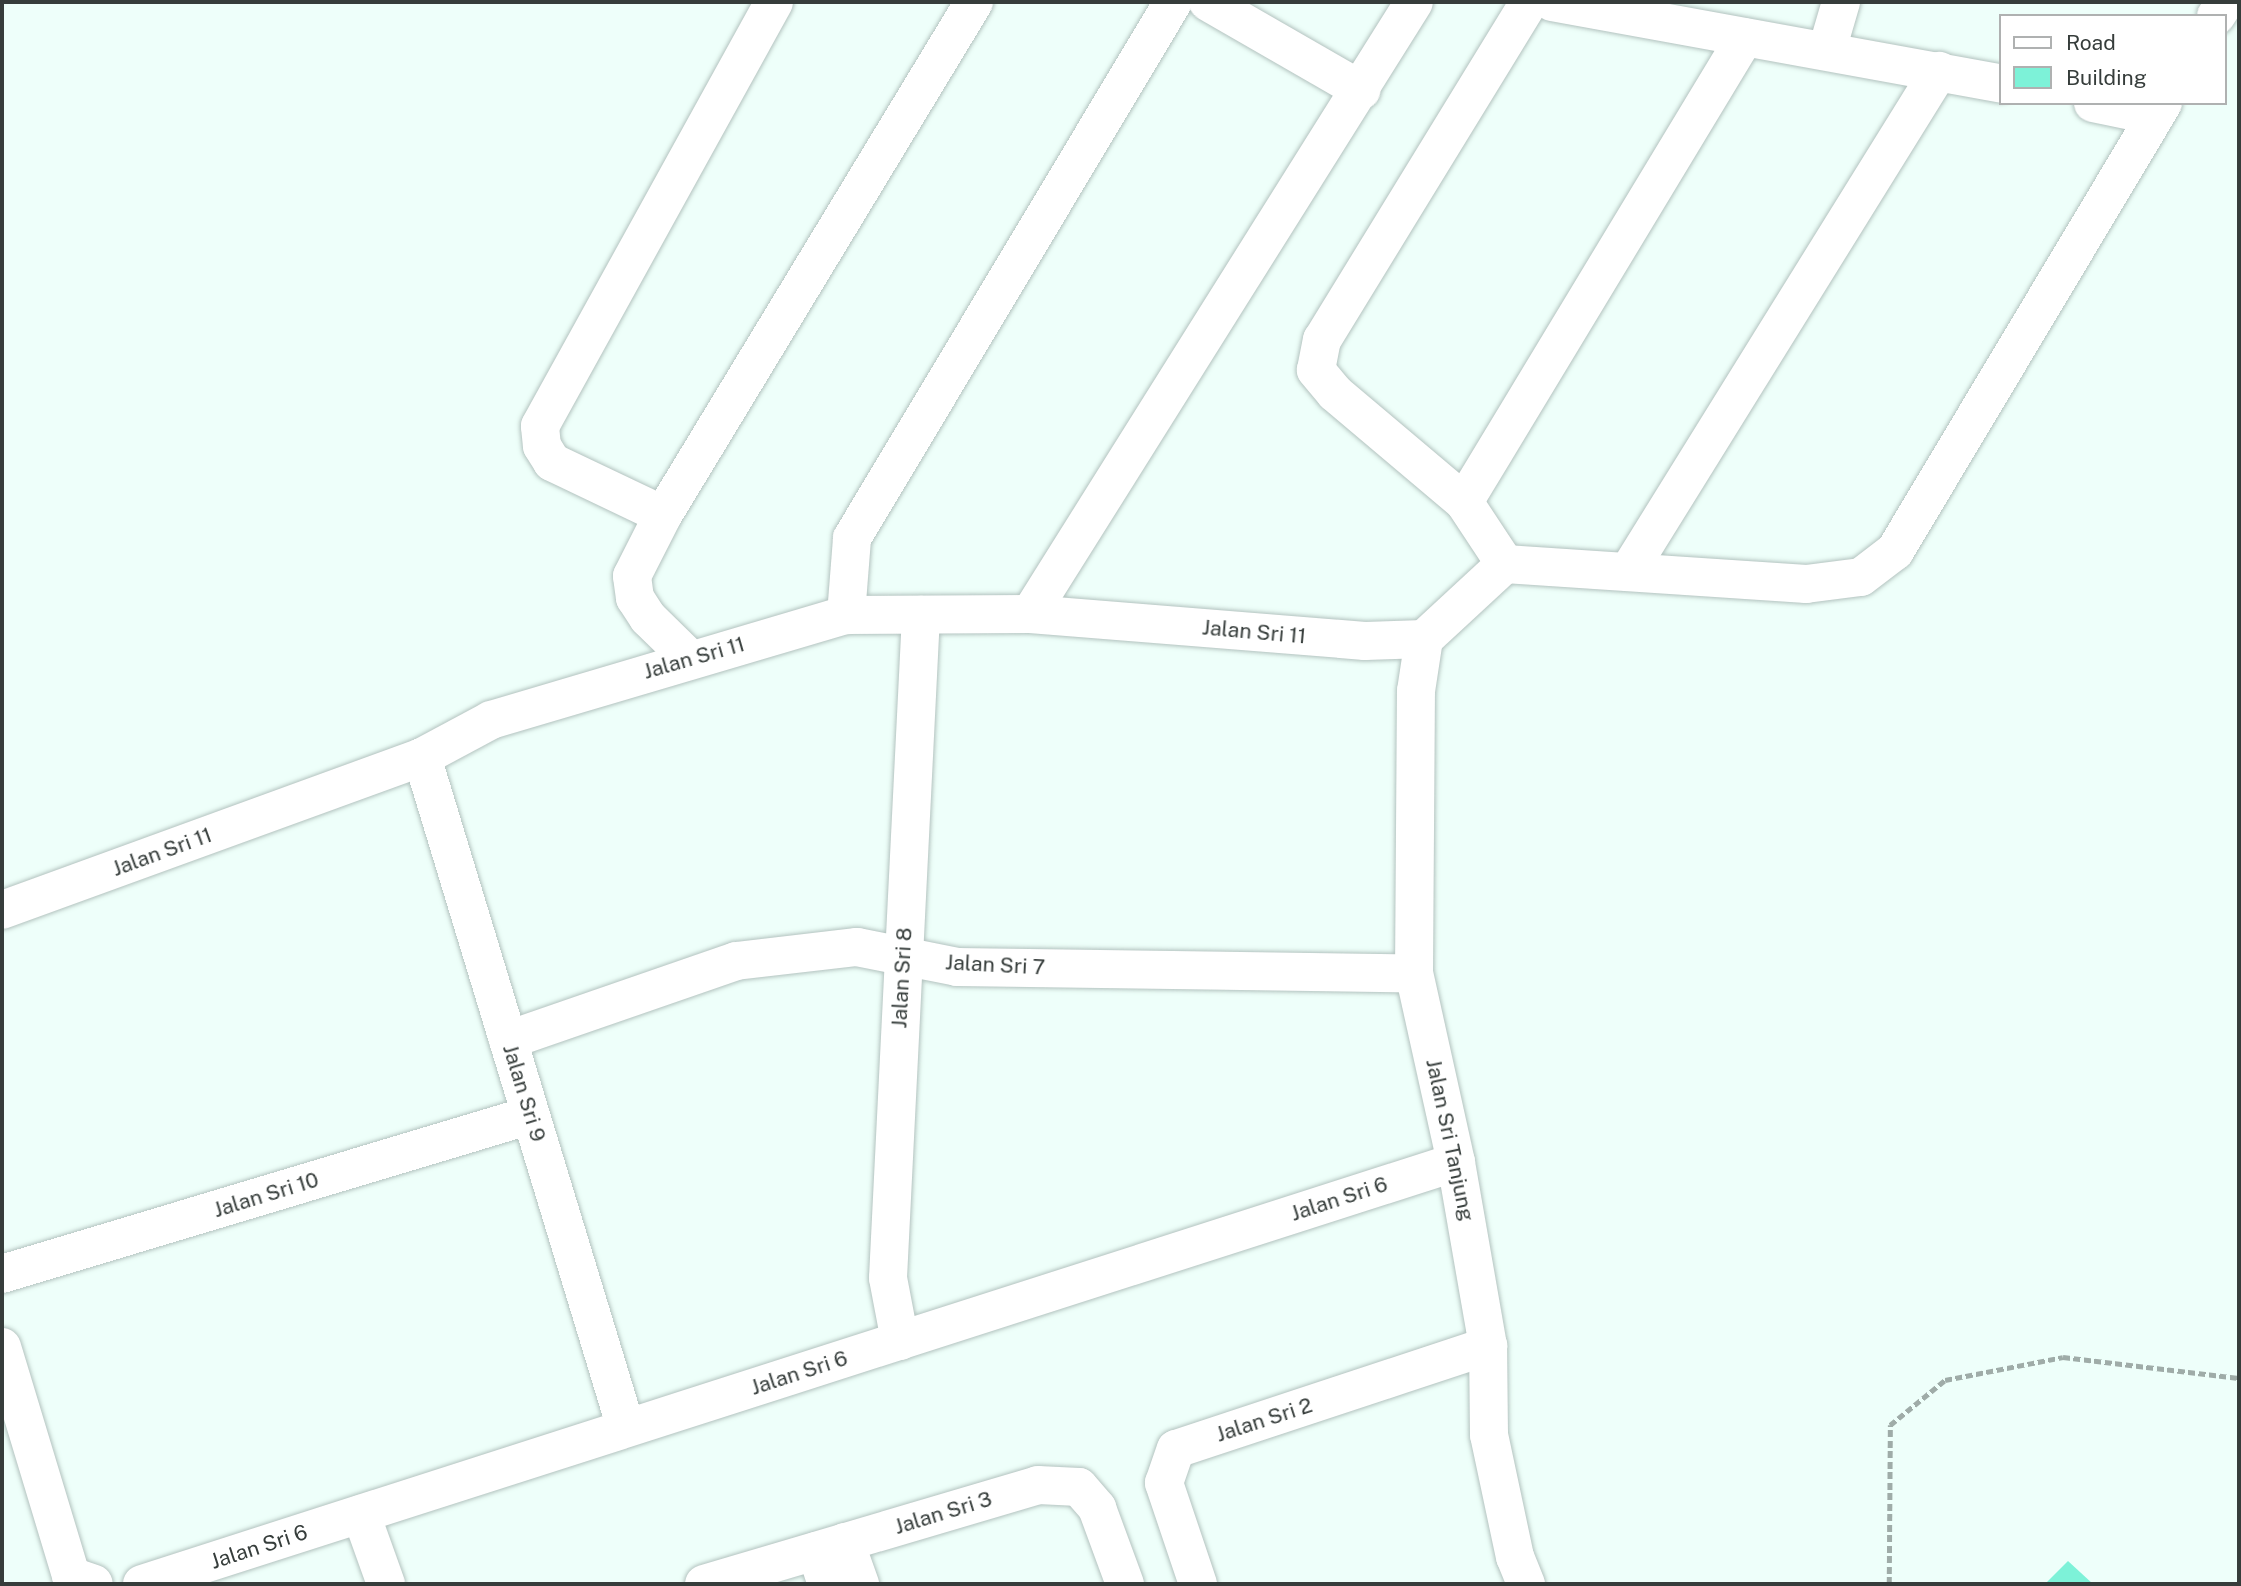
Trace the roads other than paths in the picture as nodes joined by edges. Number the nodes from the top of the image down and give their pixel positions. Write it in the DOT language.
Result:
graph roads {
  1 [pos="774,2"];
  2 [pos="974,2"];
  3 [pos="1173,2"];
  4 [pos="1208,2"];
  5 [pos="1414,2"];
  6 [pos="1529,2"];
  7 [pos="1552,2"];
  8 [pos="1841,2"];
  9 [pos="1745,37"];
  10 [pos="1827,50"];
  11 [pos="1938,71"];
  12 [pos="2000,84"];
  13 [pos="1362,90"];
  14 [pos="2112,105"];
  15 [pos="2159,110"];
  16 [pos="1464,502"];
  17 [pos="663,515"];
  18 [pos="1505,564"];
  19 [pos="1628,572"];
  20 [pos="1030,614"];
  21 [pos="846,615"];
  22 [pos="920,615"];
  23 [pos="1424,639"];
  24 [pos="690,658"];
  25 [pos="422,757"];
  26 [pos="2,911"];
  27 [pos="904,954"];
  28 [pos="1414,974"];
  29 [pos="508,1040"];
  30 [pos="531,1115"];
  31 [pos="1457,1162"];
  32 [pos="2,1274"];
  33 [pos="900,1341"];
  34 [pos="1488,1346"];
  35 [pos="2,1348"];
  36 [pos="626,1428"];
  37 [pos="360,1514"];
  38 [pos="829,1559"];
  39 [pos="94,1584"];
  40 [pos="142,1584"];
  41 [pos="386,1584"];
  42 [pos="704,1584"];
  43 [pos="860,1584"];
  44 [pos="1125,1584"];
  45 [pos="1198,1584"];
  46 [pos="1526,1584"];
  1 -- 17 [label="street"];
  2 -- 17 [label="street"];
  3 -- 21 [label="street"];
  4 -- 13 [label="street"];
  5 -- 13 [label="street"];
  6 -- 16 [label="street"];
  7 -- 9 [label="street"];
  8 -- 10 [label="street"];
  9 -- 10 [label="street"];
  9 -- 16 [label="street"];
  10 -- 11 [label="street"];
  11 -- 12 [label="street"];
  11 -- 19 [label="street"];
  13 -- 20 [label="street"];
  14 -- 15 [label="street"];
  15 -- 19 [label="street"];
  16 -- 18 [label="street"];
  17 -- 24 [label="street"];
  18 -- 19 [label="street"];
  18 -- 23 [label="street"];
  20 -- 22 [label="street, Jalan Sri 11"];
  20 -- 23 [label="street, Jalan Sri 11"];
  21 -- 22 [label="street, Jalan Sri 11"];
  21 -- 24 [label="street, Jalan Sri 11"];
  22 -- 27 [label="street, Jalan Sri 8"];
  23 -- 28 [label="street, Jalan Sri Tanjung"];
  24 -- 25 [label="street, Jalan Sri 11"];
  25 -- 26 [label="street, Jalan Sri 11"];
  25 -- 29 [label="street, Jalan Sri 9"];
  27 -- 28 [label="street, Jalan Sri 7"];
  27 -- 29 [label="street, Jalan Sri 7"];
  27 -- 33 [label="street, Jalan Sri 8"];
  28 -- 31 [label="street, Jalan Sri Tanjung"];
  29 -- 30 [label="street, Jalan Sri 9"];
  30 -- 32 [label="street, Jalan Sri 10"];
  30 -- 36 [label="street, Jalan Sri 9"];
  31 -- 33 [label="street, Jalan Sri 6"];
  31 -- 34 [label="street, Jalan Sri Tanjung"];
  33 -- 36 [label="street, Jalan Sri 6"];
  34 -- 45 [label="street, Jalan Sri 2"];
  34 -- 46 [label="street, Jalan Sri Tanjung"];
  35 -- 39 [label="street"];
  36 -- 37 [label="street, Jalan Sri 6"];
  37 -- 40 [label="street, Jalan Sri 6"];
  37 -- 41 [label="street"];
  38 -- 42 [label="street, Jalan Sri 3"];
  38 -- 43 [label="street"];
  38 -- 44 [label="street, Jalan Sri 3"];
}
